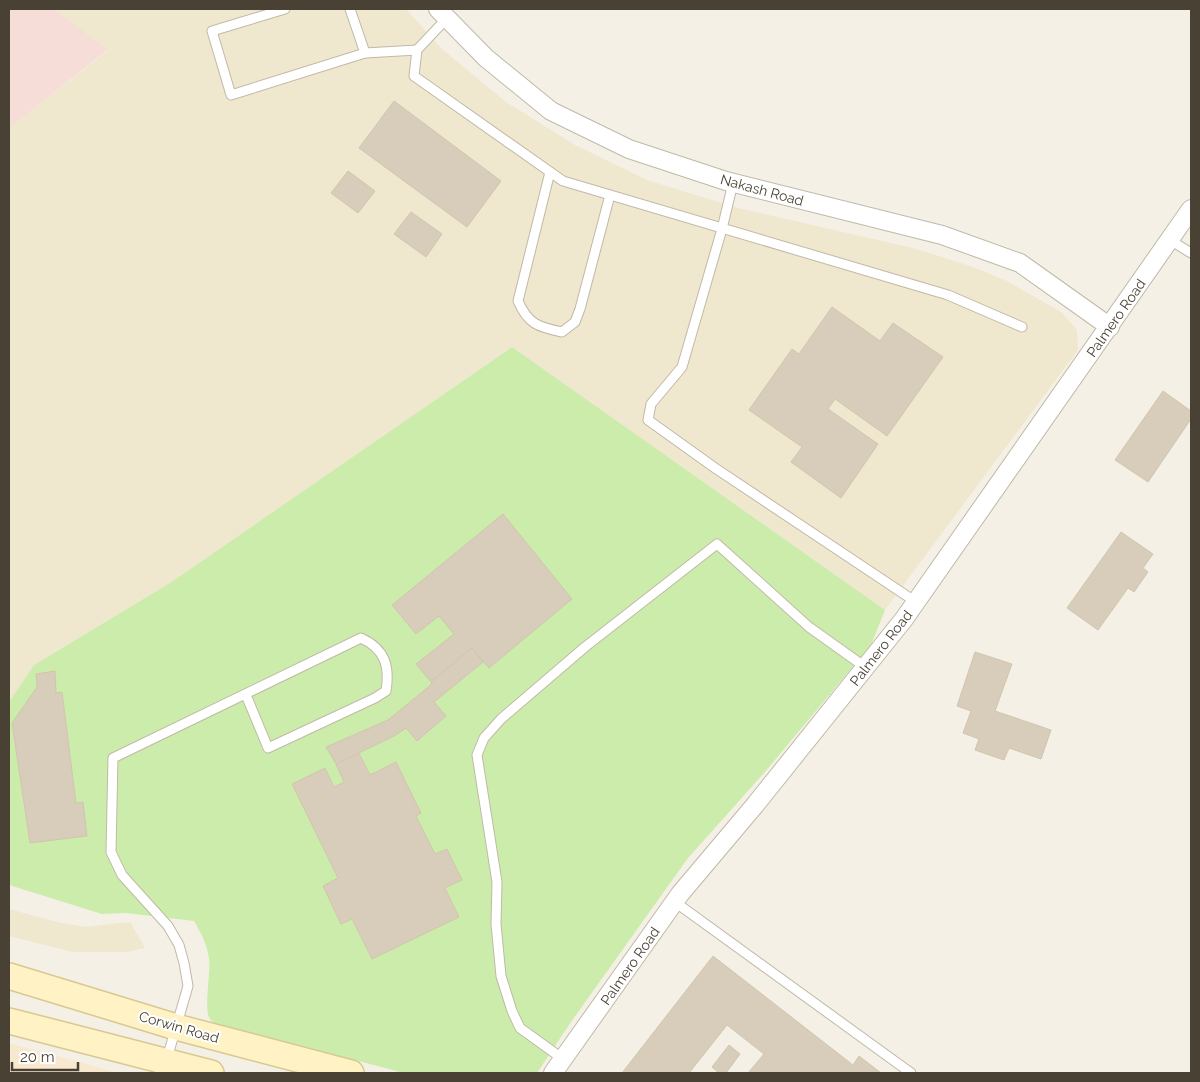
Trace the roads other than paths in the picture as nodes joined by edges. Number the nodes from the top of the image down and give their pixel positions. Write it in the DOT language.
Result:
graph roads {
  1 [pos="285,9"];
  2 [pos="350,9"];
  3 [pos="442,13"];
  4 [pos="416,50"];
  5 [pos="365,52"];
  6 [pos="550,172"];
  7 [pos="733,183"];
  8 [pos="610,195"];
  9 [pos="1191,209"];
  10 [pos="722,229"];
  11 [pos="1170,240"];
  12 [pos="1191,253"];
  13 [pos="1022,327"];
  14 [pos="1110,327"];
  15 [pos="916,602"];
  16 [pos="866,667"];
  17 [pos="246,694"];
  18 [pos="675,902"];
  19 [pos="9,976"];
  20 [pos="9,1020"];
  21 [pos="176,1027"];
  22 [pos="558,1066"];
  23 [pos="163,1068"];
  24 [pos="211,1073"];
  25 [pos="351,1073"];
  26 [pos="911,1073"];
  1 -- 5 [label="lane"];
  2 -- 5 [label="lane"];
  3 -- 4 [label="lane"];
  3 -- 7 [label="street, Nakash Road"];
  4 -- 5 [label="lane"];
  4 -- 6 [label="lane"];
  6 -- 8 [label="lane"];
  6 -- 8 [label="lane"];
  7 -- 10 [label="lane"];
  7 -- 14 [label="street, Nakash Road"];
  8 -- 10 [label="lane"];
  9 -- 11 [label="street, Palmero Road"];
  10 -- 13 [label="lane"];
  10 -- 15 [label="lane"];
  11 -- 12 [label="lane"];
  11 -- 14 [label="street, Palmero Road"];
  14 -- 15 [label="street, Palmero Road"];
  15 -- 16 [label="street, Palmero Road"];
  16 -- 18 [label="street, Palmero Road"];
  16 -- 22 [label="lane"];
  17 -- 17 [label="lane"];
  17 -- 21 [label="lane"];
  18 -- 22 [label="street, Palmero Road"];
  18 -- 26 [label="lane"];
  19 -- 21 [label="main road, Corwin Road"];
  20 -- 23 [label="main road"];
  21 -- 23 [label="lane"];
  21 -- 25 [label="main road, Corwin Road"];
  23 -- 24 [label="main road"];
}
